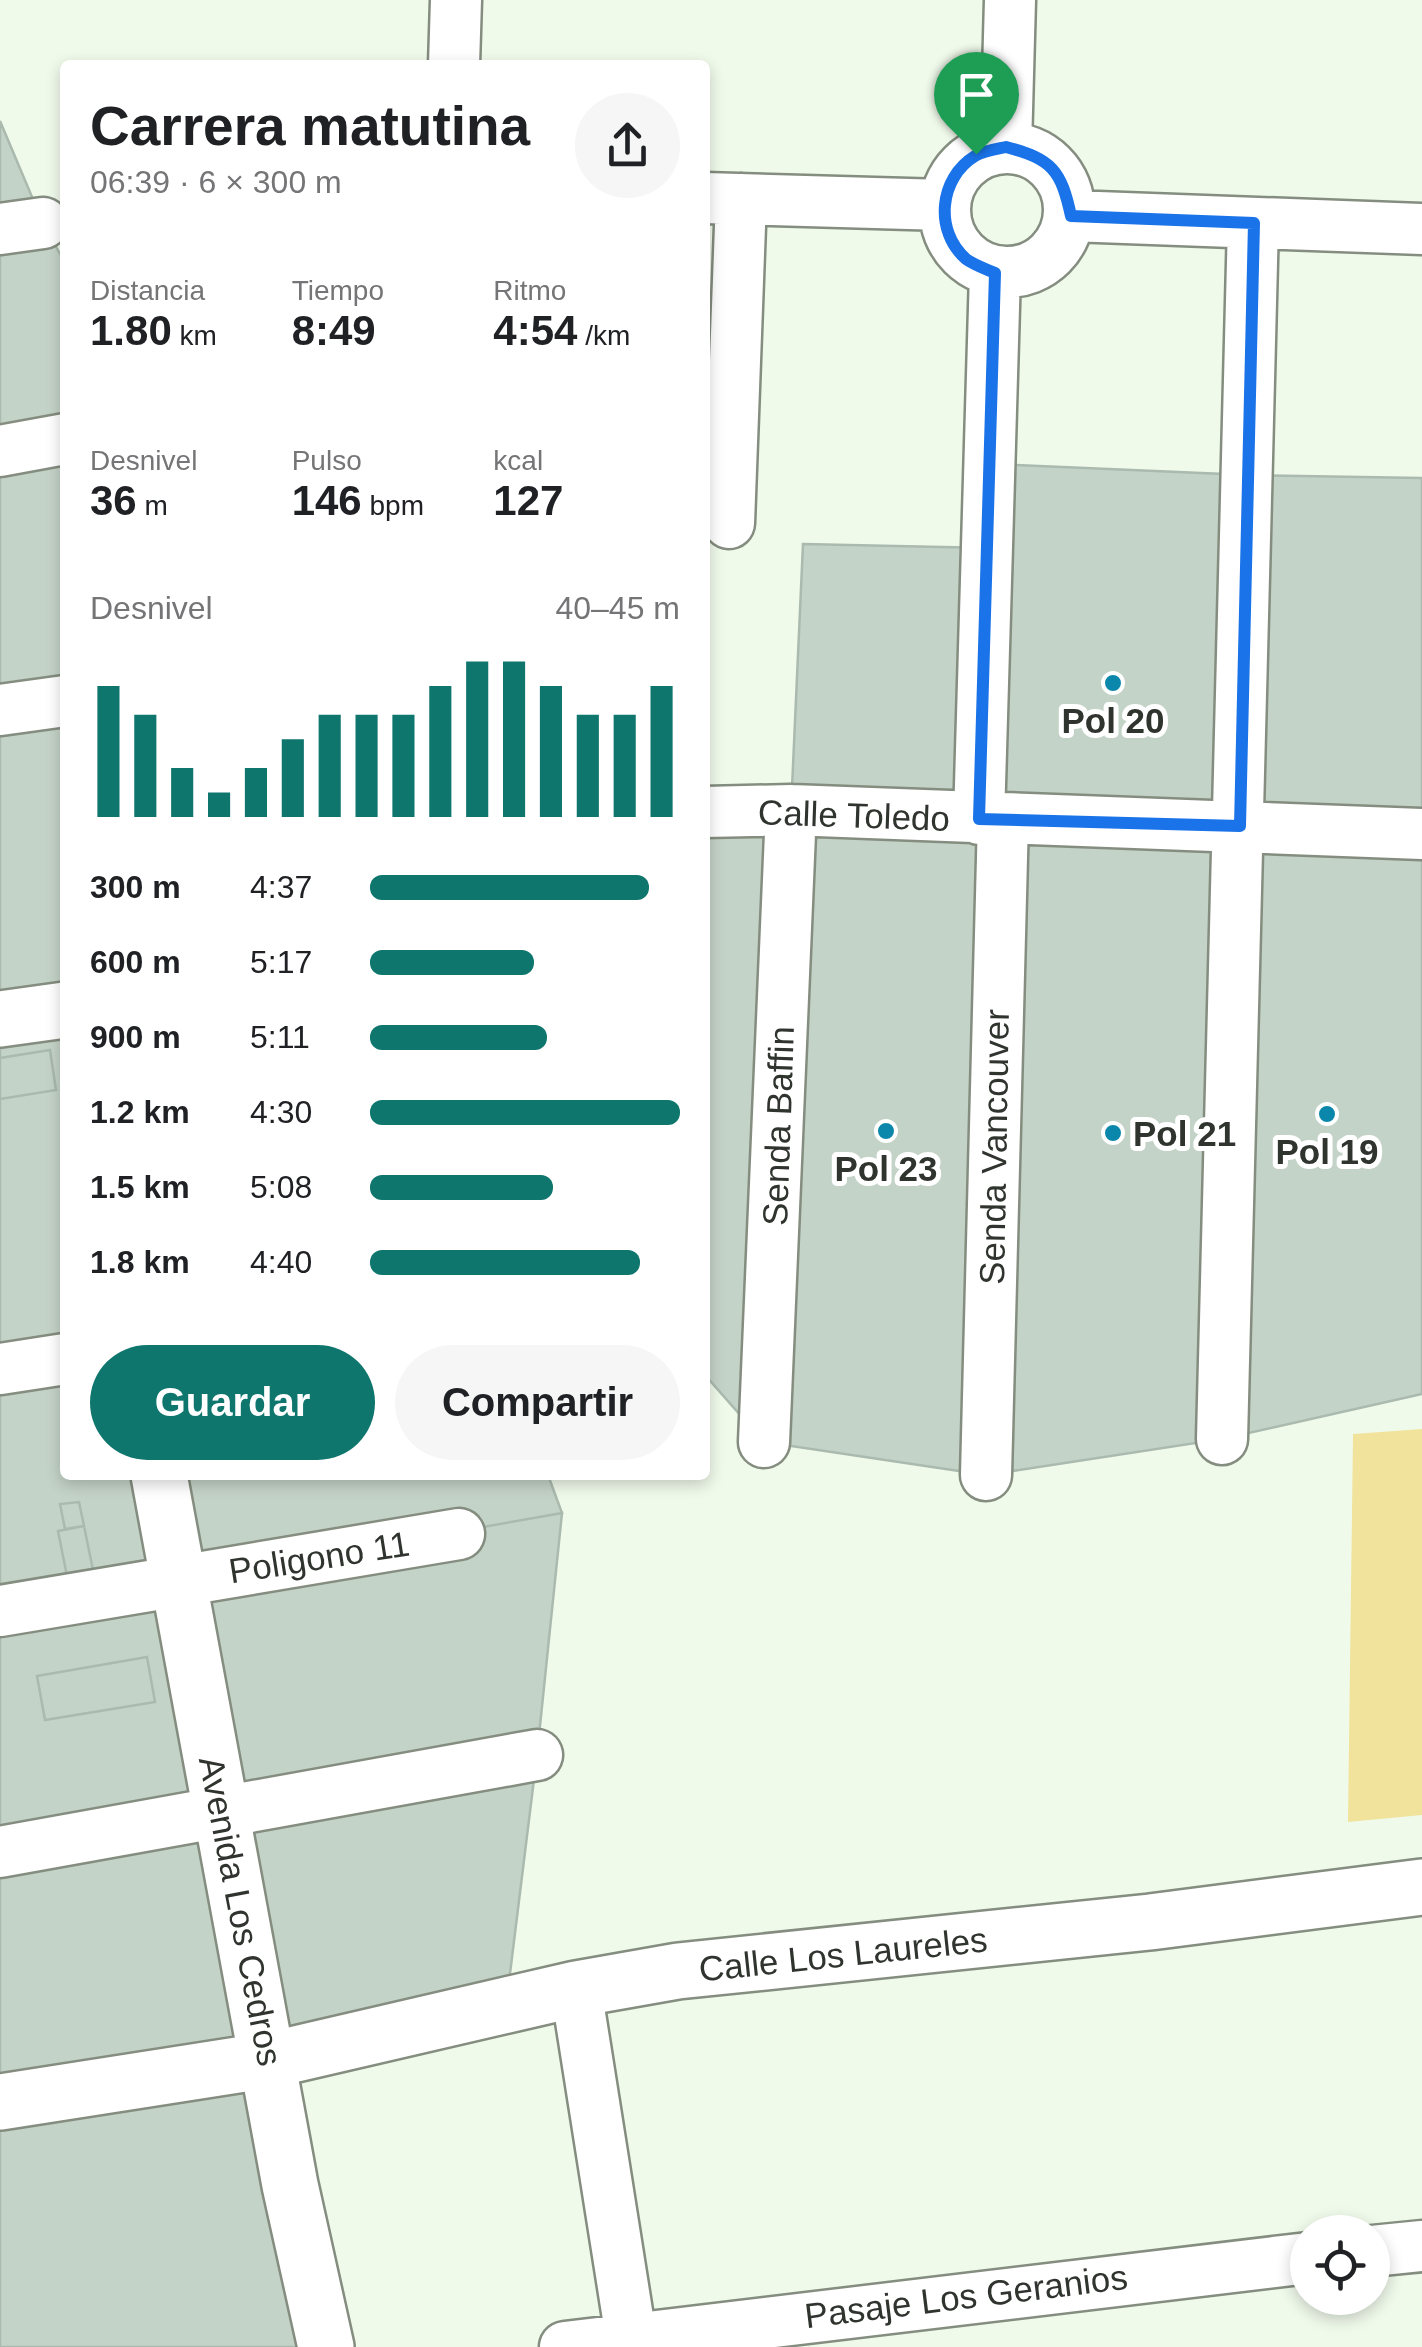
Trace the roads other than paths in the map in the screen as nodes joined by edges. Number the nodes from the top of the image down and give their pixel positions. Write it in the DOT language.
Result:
graph roads {
  1 [pos="456,0"];
  2 [pos="1010,0"];
  3 [pos="454,60"];
  4 [pos="1006,147"];
  5 [pos="723,198"];
  6 [pos="944,204"];
  7 [pos="1071,216"];
  8 [pos="1254,223"];
  9 [pos="1422,229"];
  10 [pos="995,273"];
  11 [pos="60,440"];
  12 [pos="0,450"];
  13 [pos="729,524"];
  14 [pos="60,702"];
  15 [pos="0,710"];
  16 [pos="791,810"];
  17 [pos="710,812"];
  18 [pos="991,819"];
  19 [pos="1240,826"];
  20 [pos="1422,834"];
  21 [pos="60,1011"];
  22 [pos="0,1020"];
  23 [pos="60,1360"];
  24 [pos="0,1368"];
  25 [pos="1222,1439"];
  26 [pos="764,1442"];
  27 [pos="986,1475"];
  28 [pos="160,1480"];
  29 [pos="460,1534"];
  30 [pos="180,1581"];
  31 [pos="0,1611"];
  32 [pos="537,1755"];
  33 [pos="221,1814"];
  34 [pos="0,1852"];
  35 [pos="1422,1887"];
  36 [pos="576,1989"];
  37 [pos="270,2060"];
  38 [pos="0,2102"];
  39 [pos="1422,2246"];
  40 [pos="1390,2249"];
  41 [pos="1290,2260"];
  42 [pos="632,2336"];
  43 [pos="326,2347"];
  44 [pos="565,2347"];
  1 -- 3 [label="street"];
  2 -- 4 [label="street"];
  4 -- 6 [label="street"];
  4 -- 7 [label="street"];
  5 -- 6 [label="street"];
  5 -- 13 [label="street"];
  6 -- 10 [label="street"];
  7 -- 8 [label="street"];
  7 -- 10 [label="street"];
  8 -- 9 [label="street"];
  8 -- 19 [label="street"];
  10 -- 18 [label="street, Senda Vancouver"];
  11 -- 12 [label="street"];
  14 -- 15 [label="street"];
  16 -- 17 [label="street, Calle Toledo"];
  16 -- 18 [label="street, Calle Toledo"];
  16 -- 26 [label="street, Senda Baffin"];
  18 -- 19 [label="street, Calle Toledo"];
  18 -- 27 [label="street, Senda Vancouver"];
  19 -- 20 [label="street, Calle Toledo"];
  19 -- 25 [label="street"];
  21 -- 22 [label="street"];
  23 -- 24 [label="street"];
  28 -- 30 [label="street, Avenida Los Cedros"];
  29 -- 30 [label="street, Poligono 11"];
  30 -- 31 [label="street, Poligono 11"];
  30 -- 33 [label="street, Avenida Los Cedros"];
  32 -- 33 [label="street"];
  33 -- 34 [label="street"];
  33 -- 37 [label="street, Avenida Los Cedros"];
  35 -- 36 [label="street, Calle Los Laureles"];
  36 -- 37 [label="street, Calle Los Laureles"];
  36 -- 42 [label="street"];
  37 -- 38 [label="street, Calle Los Laureles"];
  37 -- 43 [label="street, Avenida Los Cedros"];
  39 -- 40 [label="street"];
  41 -- 42 [label="street, Pasaje Los Geranios"];
  42 -- 44 [label="street, Pasaje Los Geranios"];
}
